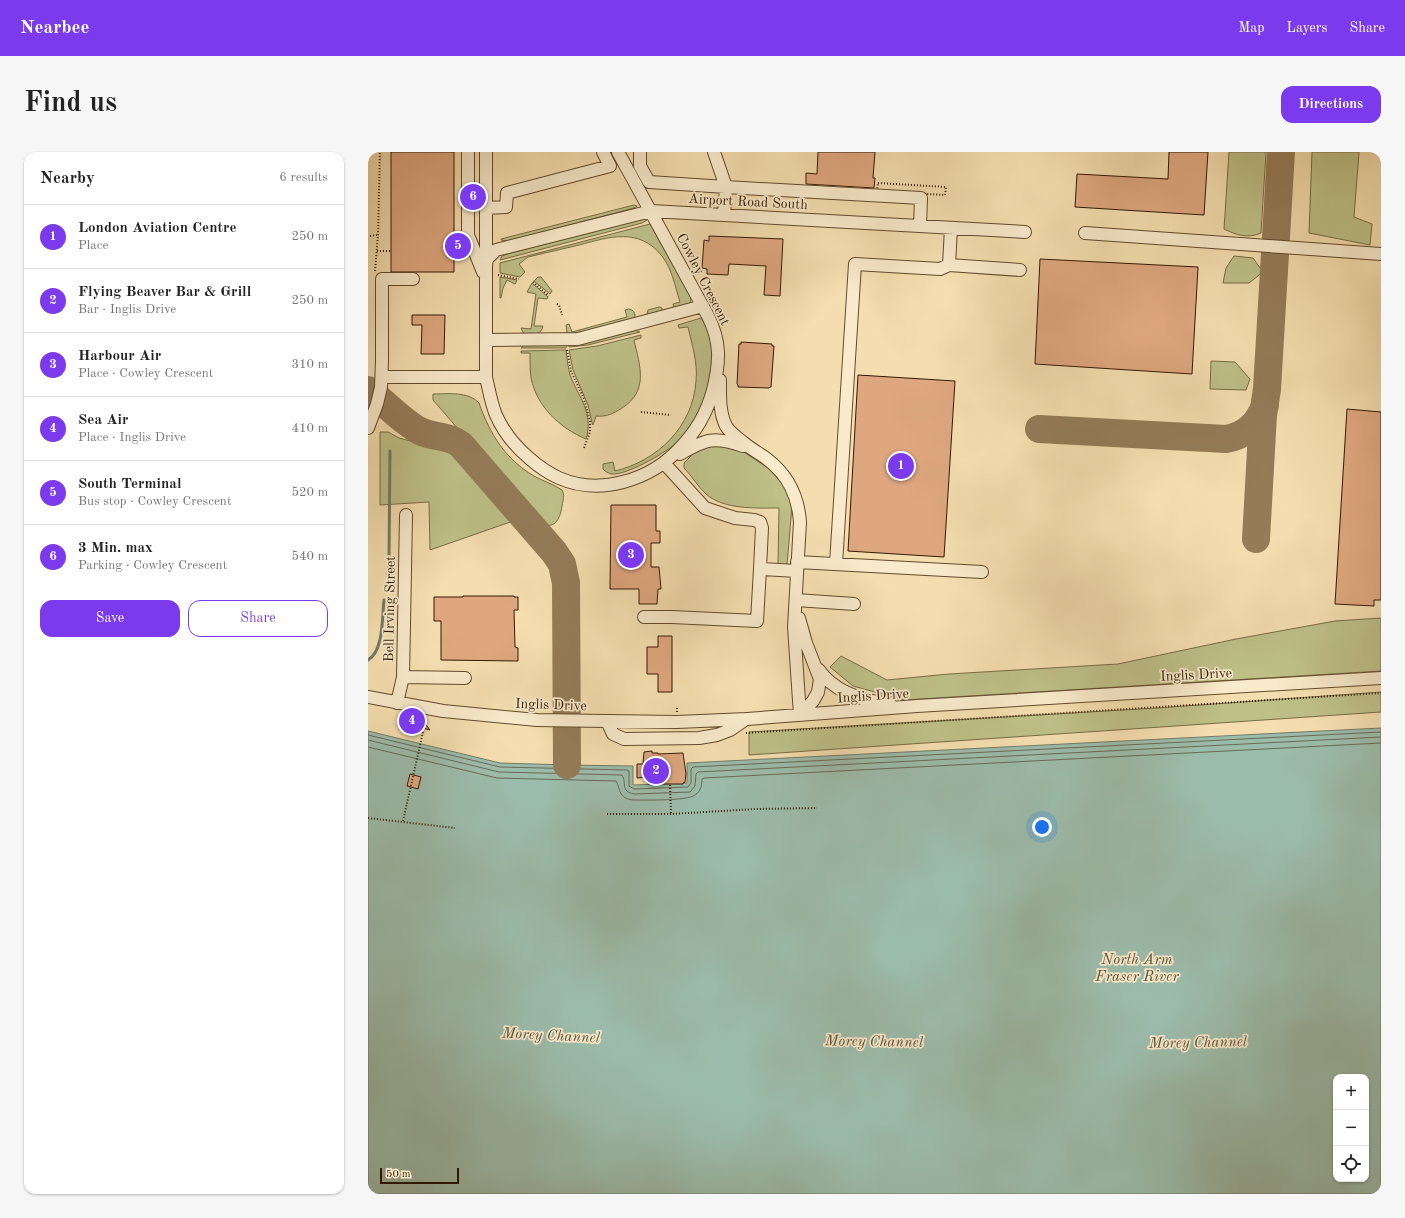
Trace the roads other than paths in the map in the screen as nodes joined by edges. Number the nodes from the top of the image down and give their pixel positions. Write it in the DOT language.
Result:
graph roads {
  1 [pos="468,152"];
  2 [pos="486,152"];
  3 [pos="603,152"];
  4 [pos="618,152"];
  5 [pos="640,152"];
  6 [pos="714,152"];
  7 [pos="726,187"];
  8 [pos="485,208"];
  9 [pos="651,211"];
  10 [pos="724,215"];
  11 [pos="920,226"];
  12 [pos="951,228"];
  13 [pos="1025,232"];
  14 [pos="1085,233"];
  15 [pos="1381,254"];
  16 [pos="949,265"];
  17 [pos="486,268"];
  18 [pos="1020,270"];
  19 [pos="413,279"];
  20 [pos="486,283"];
  21 [pos="703,306"];
  22 [pos="486,340"];
  23 [pos="719,357"];
  24 [pos="382,377"];
  25 [pos="486,377"];
  26 [pos="368,428"];
  27 [pos="751,449"];
  28 [pos="667,461"];
  29 [pos="406,514"];
  30 [pos="836,564"];
  31 [pos="797,567"];
  32 [pos="760,569"];
  33 [pos="982,572"];
  34 [pos="796,602"];
  35 [pos="854,604"];
  36 [pos="644,617"];
  37 [pos="815,664"];
  38 [pos="402,677"];
  39 [pos="465,678"];
  40 [pos="1381,678"];
  41 [pos="368,697"];
  42 [pos="397,703"];
  43 [pos="917,706"];
  44 [pos="800,715"];
  45 [pos="747,719"];
  46 [pos="607,721"];
  1 -- 20 [label="street, Cowley Crescent"];
  2 -- 8 [label="street, Cowley Crescent"];
  3 -- 8 [label="street"];
  4 -- 9 [label="street, Cowley Crescent"];
  5 -- 7 [label="street"];
  6 -- 7 [label="street"];
  7 -- 10 [label="street"];
  7 -- 11 [label="street"];
  8 -- 17 [label="street, Cowley Crescent"];
  9 -- 10 [label="street, Airport Road South"];
  9 -- 17 [label="street, Airport Road South"];
  9 -- 21 [label="street, Cowley Crescent"];
  10 -- 11 [label="street, Airport Road South"];
  11 -- 12 [label="street, Airport Road South"];
  12 -- 13 [label="street, Airport Road South"];
  12 -- 16 [label="street"];
  14 -- 15 [label="street"];
  16 -- 18 [label="street"];
  16 -- 30 [label="street"];
  17 -- 20 [label="street, Cowley Crescent"];
  19 -- 24 [label="street"];
  20 -- 22 [label="street, Cowley Crescent"];
  21 -- 22 [label="street"];
  21 -- 23 [label="street, Cowley Crescent"];
  22 -- 25 [label="street, Cowley Crescent"];
  23 -- 27 [label="street"];
  23 -- 28 [label="street, Cowley Crescent"];
  24 -- 25 [label="street"];
  24 -- 26 [label="street"];
  25 -- 28 [label="street, Cowley Crescent"];
  27 -- 28 [label="street"];
  27 -- 31 [label="street"];
  28 -- 32 [label="street"];
  29 -- 38 [label="street, Bell Irving Street"];
  30 -- 31 [label="street"];
  30 -- 33 [label="street"];
  31 -- 32 [label="street"];
  31 -- 34 [label="street"];
  32 -- 36 [label="street"];
  34 -- 35 [label="street"];
  34 -- 37 [label="street"];
  34 -- 44 [label="street"];
  37 -- 43 [label="street"];
  37 -- 44 [label="street"];
  38 -- 39 [label="street"];
  38 -- 42 [label="street, Bell Irving Street"];
  40 -- 43 [label="street, Inglis Drive"];
  41 -- 42 [label="street, Inglis Drive"];
  42 -- 46 [label="street, Inglis Drive"];
  43 -- 44 [label="street, Inglis Drive"];
  44 -- 45 [label="street, Inglis Drive"];
  45 -- 46 [label="street, Inglis Drive"];
  45 -- 46 [label="street"];
}
